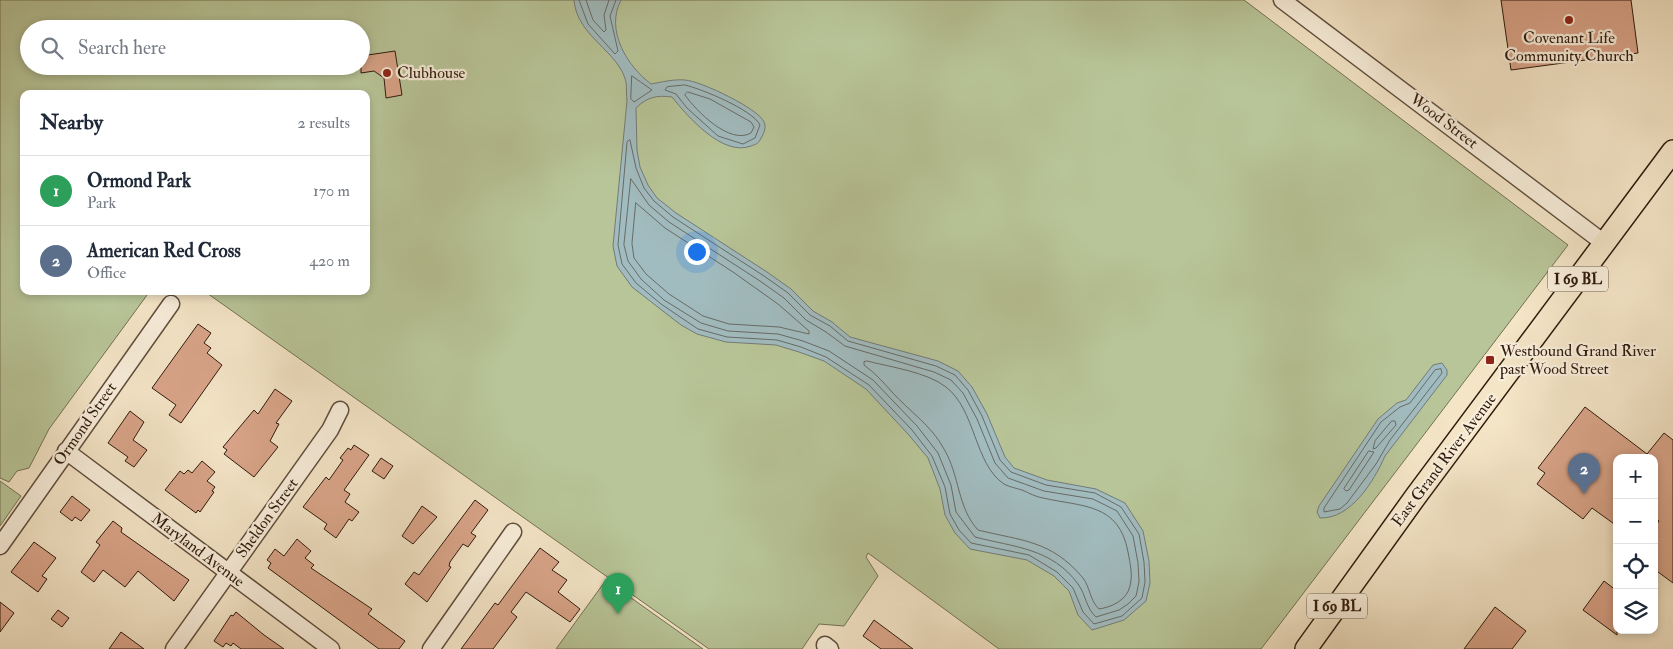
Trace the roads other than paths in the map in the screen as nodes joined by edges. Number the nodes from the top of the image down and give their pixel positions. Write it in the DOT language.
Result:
graph roads {
  1 [pos="1282,0"];
  2 [pos="1673,151"];
  3 [pos="1604,243"];
  4 [pos="171,304"];
  5 [pos="340,410"];
  6 [pos="66,451"];
  7 [pos="513,532"];
  8 [pos="0,546"];
  9 [pos="228,572"];
  10 [pos="174,649"];
  11 [pos="330,649"];
  12 [pos="431,649"];
  13 [pos="1306,649"];
  1 -- 3 [label="street, Wood Street"];
  2 -- 3 [label="main road, East Grand River Avenue / I 69 BL"];
  3 -- 13 [label="main road, East Grand River Avenue / I 69 BL"];
  4 -- 6 [label="street, Ormond Street"];
  5 -- 9 [label="street, Sheldon Street"];
  6 -- 8 [label="street, Ormond Street"];
  6 -- 9 [label="street, Maryland Avenue"];
  7 -- 12 [label="street"];
  9 -- 10 [label="street, Sheldon Street"];
  9 -- 11 [label="street, Maryland Avenue"];
}
